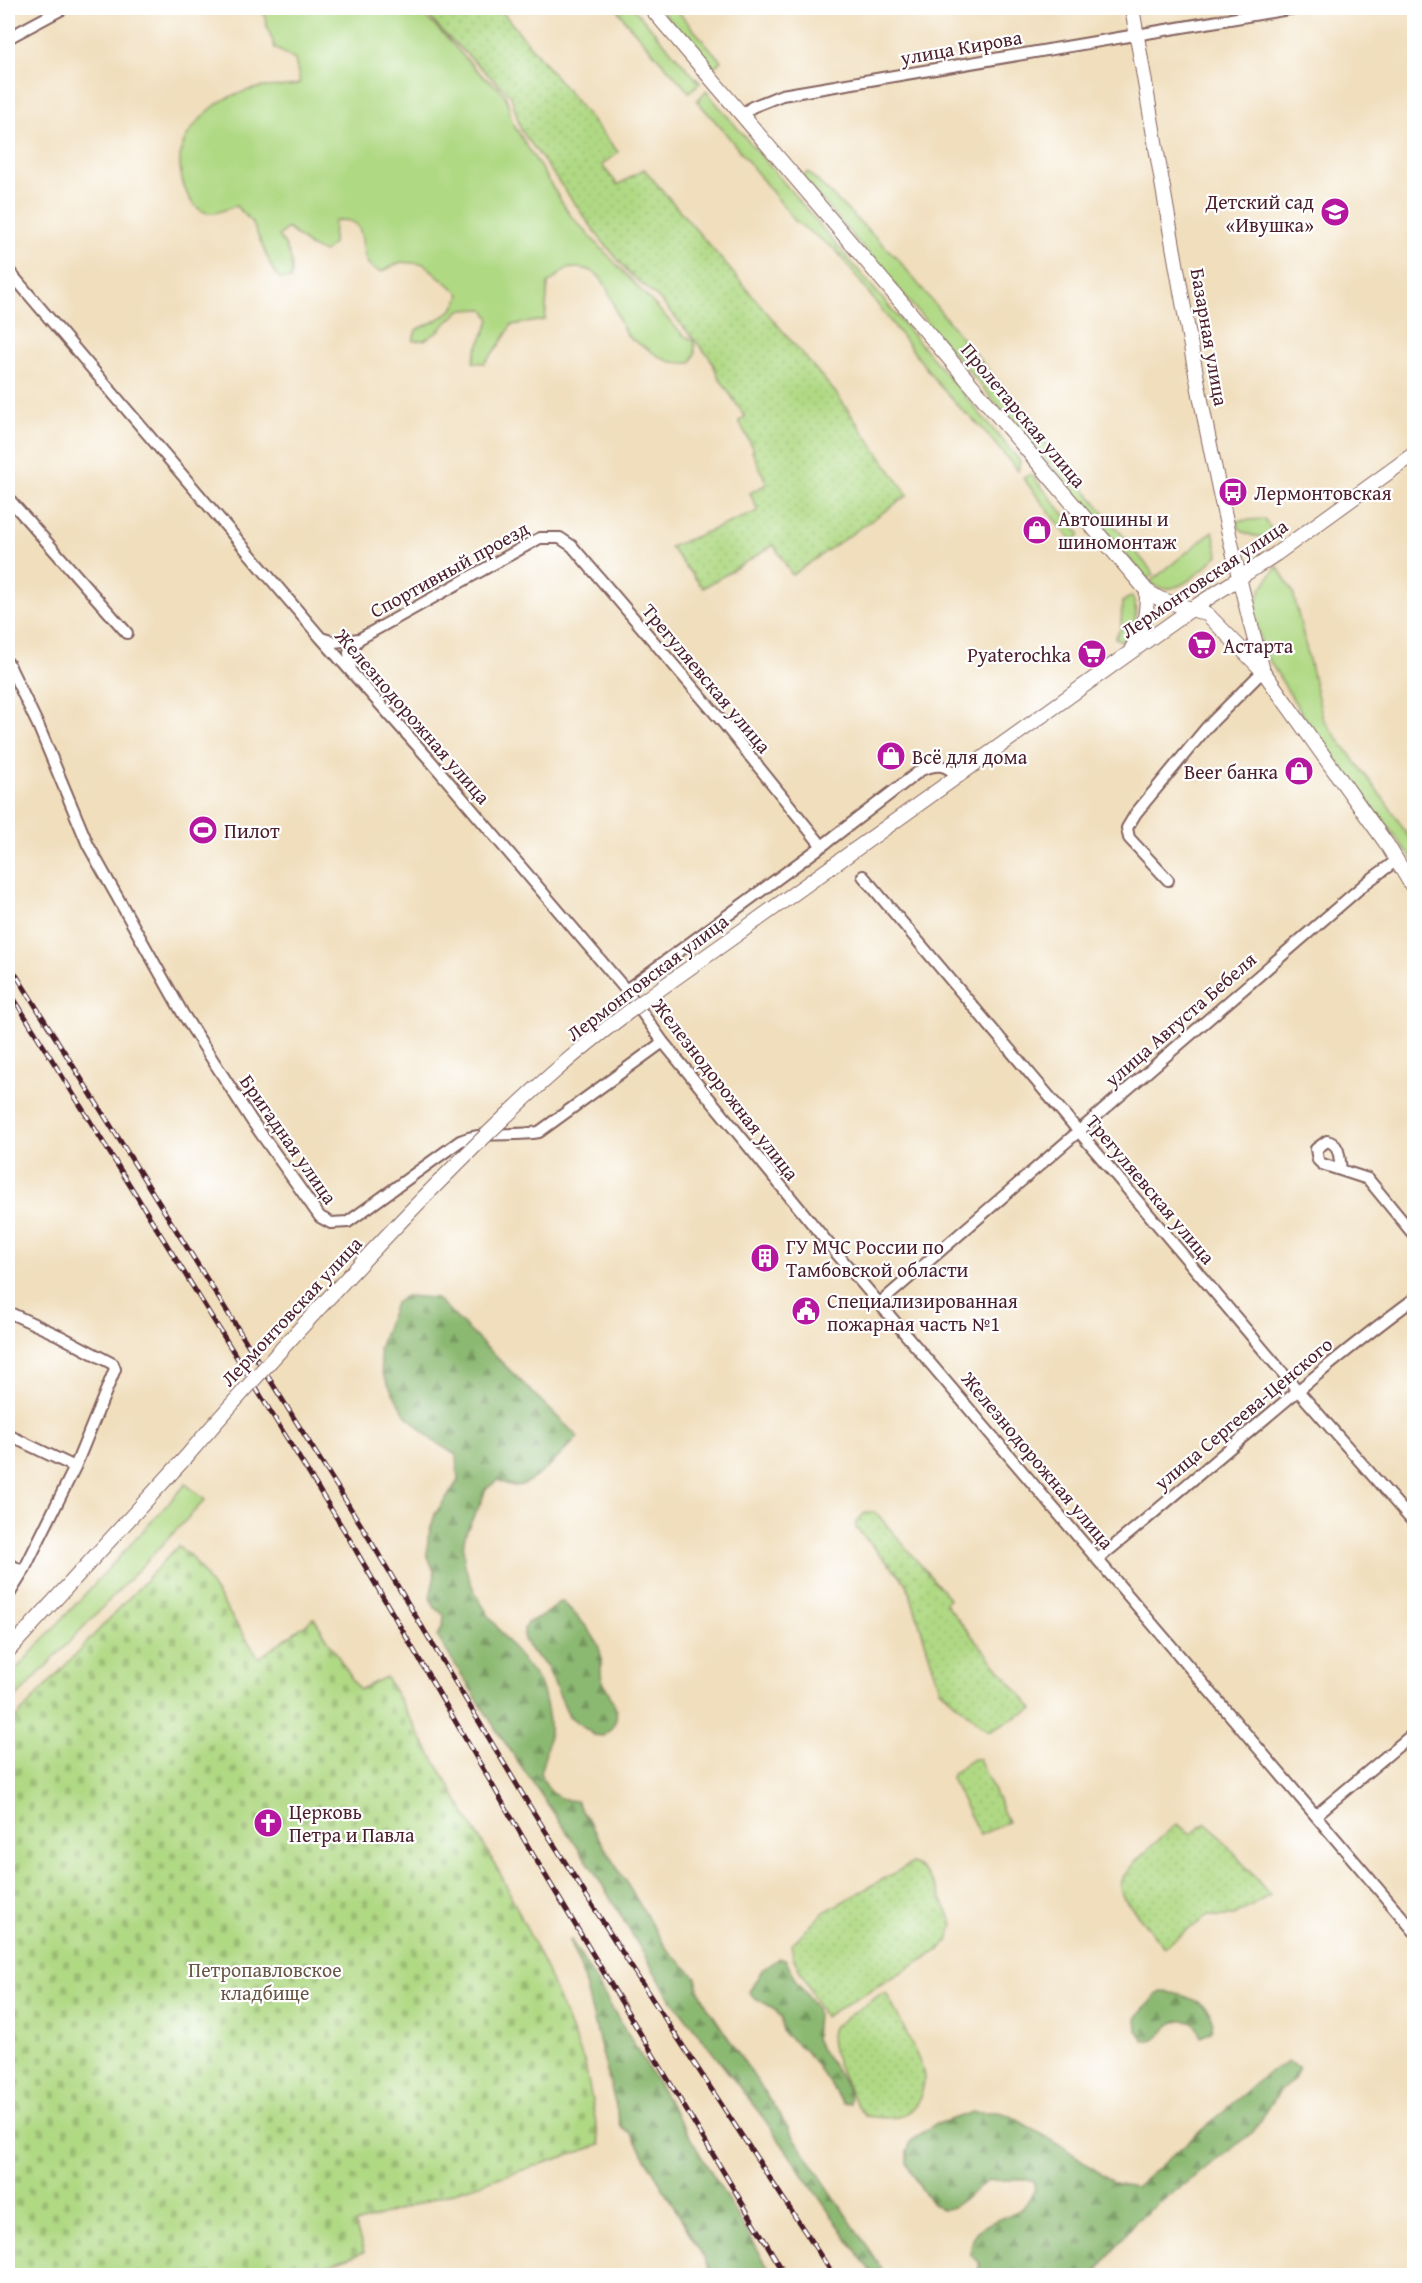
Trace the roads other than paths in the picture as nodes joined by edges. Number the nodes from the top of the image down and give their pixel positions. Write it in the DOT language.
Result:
graph roads {
  1 [pos="64,8"];
  2 [pos="651,8"];
  3 [pos="1132,8"];
  4 [pos="1295,8"];
  5 [pos="1137,35"];
  6 [pos="8,38"];
  7 [pos="743,114"];
  8 [pos="8,270"];
  9 [pos="1414,454"];
  10 [pos="8,498"];
  11 [pos="560,538"];
  12 [pos="1240,577"];
  13 [pos="1147,591"];
  14 [pos="1193,608"];
  15 [pos="127,633"];
  16 [pos="321,638"];
  17 [pos="359,639"];
  18 [pos="1128,654"];
  19 [pos="8,663"];
  20 [pos="1263,671"];
  21 [pos="351,672"];
  22 [pos="957,776"];
  23 [pos="822,846"];
  24 [pos="1396,860"];
  25 [pos="863,876"];
  26 [pos="1168,880"];
  27 [pos="1414,887"];
  28 [pos="626,990"];
  29 [pos="663,1042"];
  30 [pos="1078,1130"];
  31 [pos="1341,1170"];
  32 [pos="1414,1235"];
  33 [pos="1414,1299"];
  34 [pos="880,1303"];
  35 [pos="8,1312"];
  36 [pos="1299,1390"];
  37 [pos="8,1435"];
  38 [pos="75,1467"];
  39 [pos="1414,1523"];
  40 [pos="1098,1559"];
  41 [pos="8,1563"];
  42 [pos="23,1572"];
  43 [pos="8,1596"];
  44 [pos="8,1651"];
  45 [pos="1414,1733"];
  46 [pos="1316,1815"];
  47 [pos="1414,1931"];
  1 -- 6 [label="street"];
  2 -- 7 [label="main road, Пролетарская улица"];
  3 -- 5 [label="main road, Базарная улица"];
  4 -- 5 [label="street, улица Кирова"];
  5 -- 7 [label="street, улица Кирова"];
  5 -- 12 [label="main road, Базарная улица"];
  7 -- 13 [label="main road, Пролетарская улица"];
  8 -- 16 [label="street, Железнодорожная улица"];
  9 -- 12 [label="main road, Лермонтовская улица"];
  10 -- 15 [label="street"];
  11 -- 17 [label="street, Спортивный проезд"];
  11 -- 23 [label="street, Трегуляевская улица"];
  12 -- 14 [label="main road, Лермонтовская улица"];
  12 -- 20 [label="main road, Базарная улица"];
  13 -- 14 [label="main road, Пролетарская улица"];
  13 -- 18 [label="main road"];
  14 -- 18 [label="main road, Лермонтовская улица"];
  14 -- 20 [label="main road, Пролетарская улица"];
  16 -- 17 [label="street, Спортивный проезд"];
  16 -- 21 [label="street, Железнодорожная улица"];
  17 -- 21 [label="street"];
  18 -- 22 [label="main road, Лермонтовская улица"];
  19 -- 29 [label="street, Бригадная улица"];
  20 -- 24 [label="main road, Пролетарская улица"];
  20 -- 26 [label="street"];
  21 -- 28 [label="street, Железнодорожная улица"];
  22 -- 23 [label="street"];
  22 -- 44 [label="main road, Лермонтовская улица, bridge"];
  23 -- 28 [label="street"];
  24 -- 27 [label="main road, Пролетарская улица"];
  24 -- 30 [label="street, улица Августа Бебеля"];
  25 -- 30 [label="street, Трегуляевская улица"];
  28 -- 29 [label="street, Железнодорожная улица"];
  29 -- 34 [label="street, Железнодорожная улица"];
  30 -- 34 [label="street, улица Августа Бебеля"];
  30 -- 36 [label="street, Трегуляевская улица"];
  31 -- 32 [label="street"];
  33 -- 36 [label="street, улица Сергеева-Ценского"];
  34 -- 40 [label="street, Железнодорожная улица"];
  35 -- 38 [label="street"];
  36 -- 39 [label="street, Трегуляевская улица"];
  36 -- 40 [label="street, улица Сергеева-Ценского"];
  37 -- 38 [label="street"];
  38 -- 42 [label="street"];
  40 -- 46 [label="street, Железнодорожная улица"];
  41 -- 42 [label="street"];
  42 -- 43 [label="street"];
  45 -- 46 [label="street"];
  46 -- 47 [label="street, Железнодорожная улица"];
}
